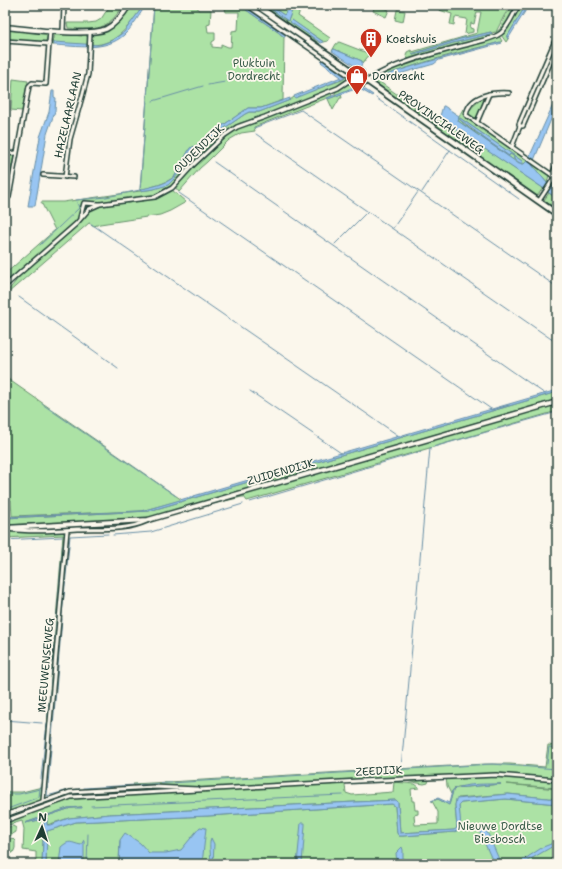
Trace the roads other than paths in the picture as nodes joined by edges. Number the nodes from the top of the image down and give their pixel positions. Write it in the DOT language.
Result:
graph roads {
  1 [pos="6,5"];
  2 [pos="64,5"];
  3 [pos="129,5"];
  4 [pos="246,5"];
  5 [pos="256,5"];
  6 [pos="519,5"];
  7 [pos="5,14"];
  8 [pos="5,27"];
  9 [pos="50,30"];
  10 [pos="63,31"];
  11 [pos="90,32"];
  12 [pos="557,36"];
  13 [pos="5,41"];
  14 [pos="49,44"];
  15 [pos="557,47"];
  16 [pos="350,73"];
  17 [pos="353,78"];
  18 [pos="365,83"];
  19 [pos="509,93"];
  20 [pos="489,94"];
  21 [pos="477,122"];
  22 [pos="520,126"];
  23 [pos="512,147"];
  24 [pos="16,153"];
  25 [pos="5,154"];
  26 [pos="557,163"];
  27 [pos="43,175"];
  28 [pos="65,177"];
  29 [pos="554,177"];
  30 [pos="74,178"];
  31 [pos="540,199"];
  32 [pos="5,201"];
  33 [pos="100,204"];
  34 [pos="557,214"];
  35 [pos="80,220"];
  36 [pos="5,286"];
  37 [pos="557,402"];
  38 [pos="148,520"];
  39 [pos="5,529"];
  40 [pos="67,530"];
  41 [pos="557,780"];
  42 [pos="202,790"];
  43 [pos="43,801"];
  44 [pos="5,815"];
  45 [pos="5,821"];
  1 -- 7 [label="street"];
  2 -- 10 [label="street"];
  3 -- 11 [label="street"];
  4 -- 16 [label="street"];
  5 -- 16 [label="main road, PROVINCIALEWEG"];
  6 -- 18 [label="street"];
  8 -- 9 [label="street"];
  9 -- 10 [label="street"];
  9 -- 14 [label="street"];
  10 -- 11 [label="street"];
  11 -- 28 [label="street, HAZELAARLAAN"];
  12 -- 22 [label="street"];
  13 -- 14 [label="street"];
  14 -- 24 [label="street"];
  15 -- 22 [label="street"];
  16 -- 17 [label="street"];
  16 -- 18 [label="main road, PROVINCIALEWEG"];
  17 -- 18 [label="street"];
  17 -- 33 [label="street, OUDENDIJK"];
  18 -- 31 [label="main road, PROVINCIALEWEG"];
  19 -- 20 [label="street"];
  20 -- 21 [label="street"];
  20 -- 21 [label="street"];
  21 -- 23 [label="street"];
  22 -- 23 [label="street"];
  23 -- 29 [label="street"];
  24 -- 25 [label="street"];
  24 -- 32 [label="street"];
  26 -- 29 [label="street"];
  27 -- 28 [label="street"];
  28 -- 30 [label="street"];
  29 -- 31 [label="street"];
  31 -- 34 [label="main road, PROVINCIALEWEG"];
  33 -- 35 [label="street, OUDENDIJK"];
  33 -- 35 [label="street, OUDENDIJK"];
  35 -- 36 [label="street, OUDENDIJK"];
  37 -- 38 [label="street, ZUIDENDIJK"];
  38 -- 39 [label="street, ZUIDENDIJK"];
  38 -- 40 [label="street"];
  39 -- 40 [label="street"];
  40 -- 43 [label="street, MEEUWENSEWEG"];
  41 -- 42 [label="street, ZEEDIJK"];
  42 -- 43 [label="street, ZEEDIJK"];
  42 -- 45 [label="street, ZEEDIJK"];
  43 -- 44 [label="street, ZEEDIJK"];
}
